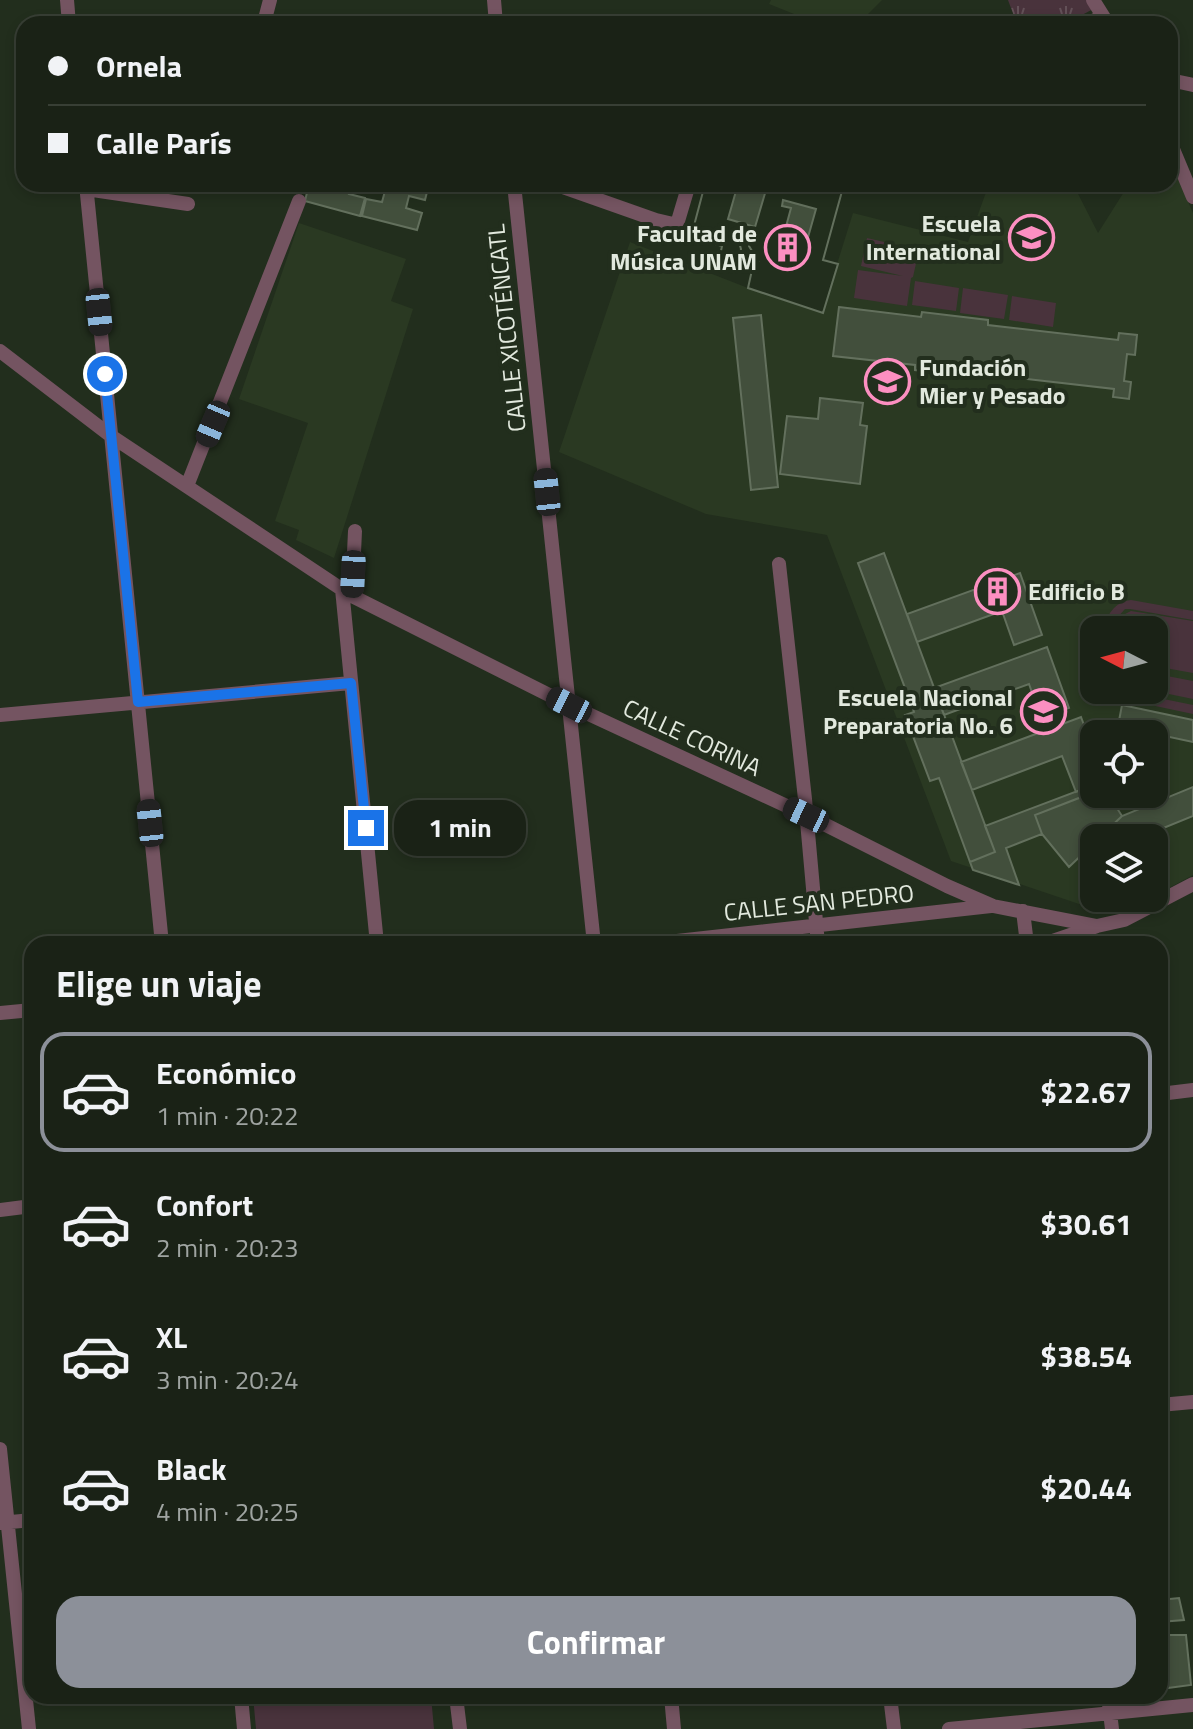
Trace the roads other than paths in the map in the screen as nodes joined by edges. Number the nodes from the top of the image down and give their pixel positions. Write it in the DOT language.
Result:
graph roads {
  1 [pos="1178,161"];
  2 [pos="87,192"];
  3 [pos="120,192"];
  4 [pos="515,192"];
  5 [pos="594,192"];
  6 [pos="687,192"];
  7 [pos="1193,197"];
  8 [pos="299,201"];
  9 [pos="188,204"];
  10 [pos="0,351"];
  11 [pos="111,436"];
  12 [pos="187,486"];
  13 [pos="355,531"];
  14 [pos="779,564"];
  15 [pos="347,592"];
  16 [pos="351,683"];
  17 [pos="138,702"];
  18 [pos="569,705"];
  19 [pos="0,715"];
  20 [pos="806,815"];
  21 [pos="1193,884"];
  22 [pos="993,906"];
  23 [pos="1023,911"];
  24 [pos="816,925"];
  25 [pos="1097,926"];
  26 [pos="161,936"];
  27 [pos="376,936"];
  28 [pos="593,936"];
  29 [pos="720,936"];
  30 [pos="817,936"];
  31 [pos="1026,936"];
  32 [pos="1068,936"];
  33 [pos="24,1011"];
  34 [pos="0,1013"];
  35 [pos="1193,1090"];
  36 [pos="1168,1093"];
  37 [pos="24,1207"];
  38 [pos="0,1210"];
  39 [pos="1193,1402"];
  40 [pos="1168,1404"];
  41 [pos="0,1449"];
  42 [pos="24,1521"];
  43 [pos="4,1523"];
  44 [pos="24,1688"];
  45 [pos="26,1704"];
  46 [pos="242,1704"];
  47 [pos="457,1704"];
  48 [pos="672,1704"];
  49 [pos="891,1704"];
  50 [pos="1109,1704"];
  51 [pos="1193,1705"];
  52 [pos="1110,1712"];
  53 [pos="29,1729"];
  54 [pos="244,1729"];
  55 [pos="460,1729"];
  56 [pos="674,1729"];
  57 [pos="894,1729"];
  58 [pos="949,1729"];
  59 [pos="1112,1729"];
  1 -- 7 [label="street"];
  2 -- 11 [label="street"];
  3 -- 9 [label="street"];
  4 -- 18 [label="street, CALLE XICOTÉNCATL"];
  5 -- 6 [label="street"];
  8 -- 12 [label="street"];
  10 -- 11 [label="street, CALLE CORINA"];
  11 -- 12 [label="street, CALLE CORINA"];
  11 -- 17 [label="street"];
  12 -- 15 [label="street, CALLE CORINA"];
  13 -- 15 [label="street"];
  14 -- 20 [label="street"];
  15 -- 16 [label="street"];
  15 -- 18 [label="street, CALLE CORINA"];
  16 -- 17 [label="street"];
  16 -- 27 [label="street"];
  17 -- 19 [label="street"];
  17 -- 26 [label="street"];
  18 -- 20 [label="street, CALLE CORINA"];
  18 -- 28 [label="street, CALLE XICOTÉNCATL"];
  20 -- 22 [label="street, CALLE CORINA"];
  20 -- 24 [label="street"];
  21 -- 25 [label="street"];
  22 -- 23 [label="street, CALLE CORINA"];
  22 -- 24 [label="street, CALLE SAN PEDRO"];
  23 -- 25 [label="street"];
  23 -- 31 [label="street"];
  24 -- 29 [label="street, CALLE SAN PEDRO"];
  24 -- 30 [label="street"];
  25 -- 32 [label="street"];
  33 -- 34 [label="street"];
  35 -- 36 [label="street"];
  37 -- 38 [label="street"];
  39 -- 40 [label="street"];
  41 -- 43 [label="street"];
  42 -- 43 [label="street"];
  43 -- 44 [label="street"];
  45 -- 53 [label="street"];
  46 -- 54 [label="street"];
  47 -- 55 [label="street"];
  48 -- 56 [label="street"];
  49 -- 57 [label="street"];
  50 -- 52 [label="street"];
  51 -- 52 [label="street"];
  52 -- 58 [label="street"];
  52 -- 59 [label="street"];
}
